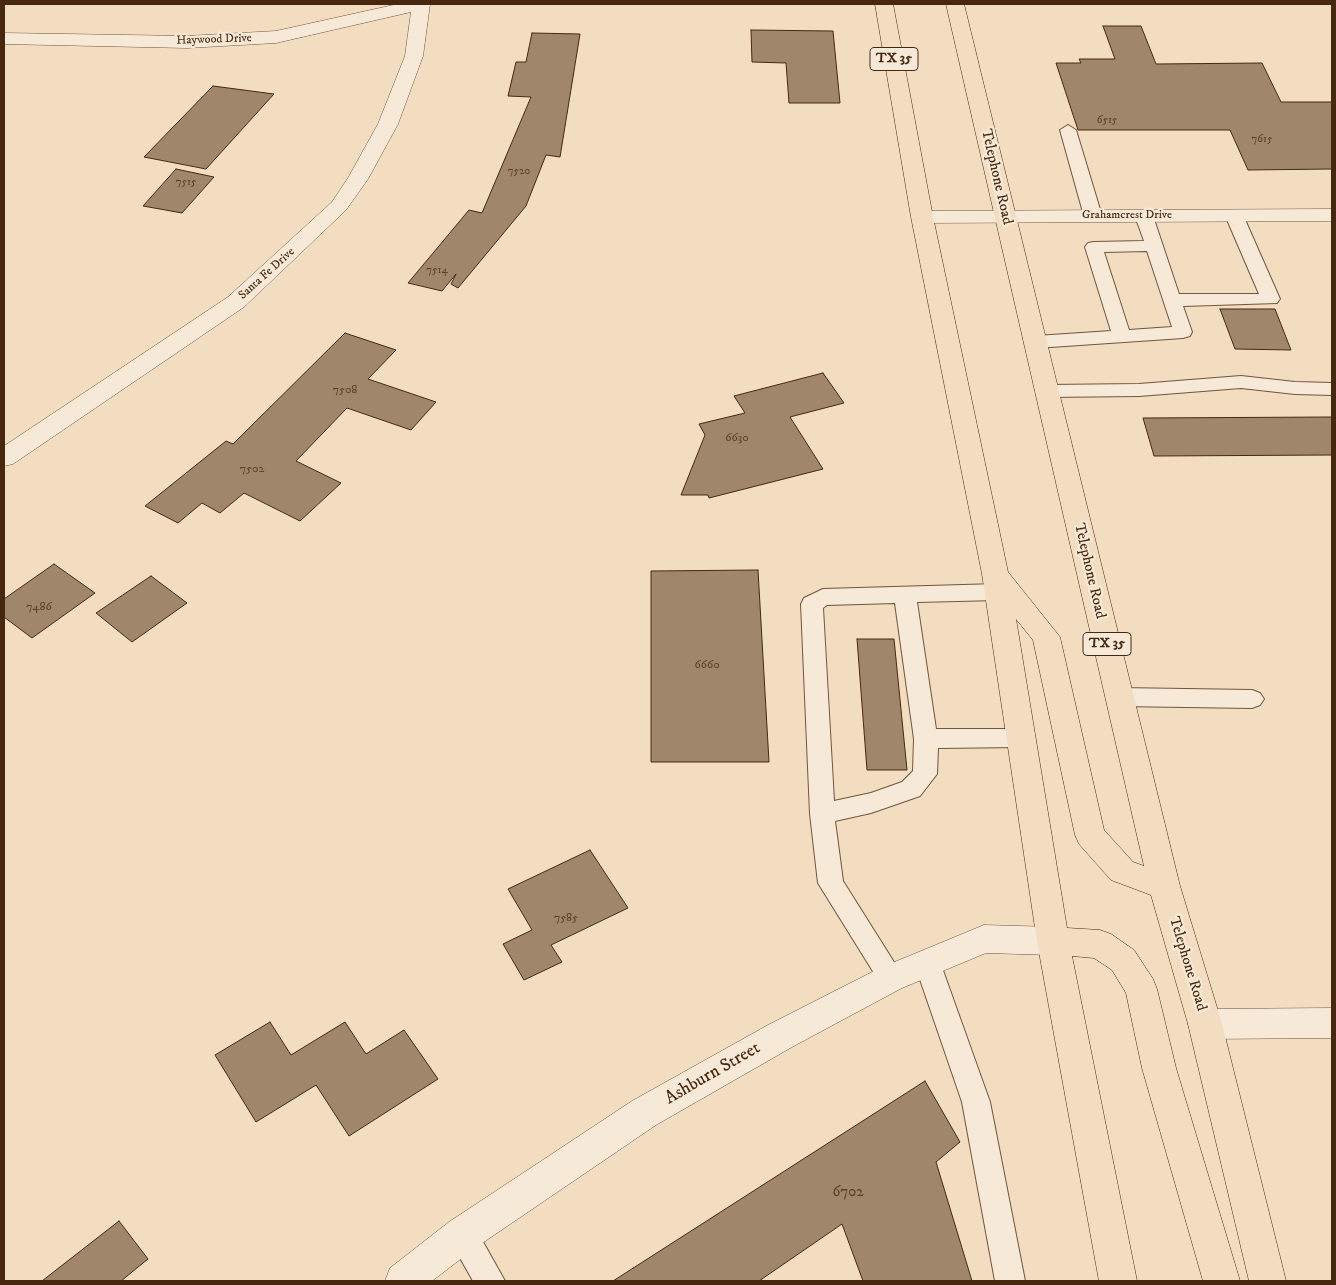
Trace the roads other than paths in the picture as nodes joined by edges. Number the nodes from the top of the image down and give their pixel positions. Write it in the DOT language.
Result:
graph roads {
  1 [pos="421,4"];
  2 [pos="884,4"];
  3 [pos="955,4"];
  4 [pos="4,38"];
  5 [pos="1068,130"];
  6 [pos="1332,214"];
  7 [pos="1234,215"];
  8 [pos="1006,216"];
  9 [pos="1093,216"];
  10 [pos="1144,216"];
  11 [pos="922,217"];
  12 [pos="1154,246"];
  13 [pos="1172,300"];
  14 [pos="1122,336"];
  15 [pos="1036,342"];
  16 [pos="1332,389"];
  17 [pos="1047,391"];
  18 [pos="4,458"];
  19 [pos="996,583"];
  20 [pos="905,595"];
  21 [pos="1119,697"];
  22 [pos="1252,700"];
  23 [pos="1022,738"];
  24 [pos="926,739"];
  25 [pos="822,814"];
  26 [pos="1164,886"];
  27 [pos="1054,941"];
  28 [pos="927,962"];
  29 [pos="891,978"];
  30 [pos="1332,1023"];
  31 [pos="1206,1024"];
  32 [pos="462,1235"];
  33 [pos="404,1281"];
  34 [pos="490,1281"];
  35 [pos="1010,1281"];
  36 [pos="1118,1281"];
  37 [pos="1221,1281"];
  38 [pos="1268,1281"];
  1 -- 4 [label="street, Haywood Drive"];
  1 -- 18 [label="street, Santa Fe Drive"];
  2 -- 11 [label="main road, TX 35"];
  3 -- 8 [label="main road, Telephone Road / TX 35"];
  5 -- 9 [label="lane"];
  6 -- 7 [label="street, Grahamcrest Drive"];
  7 -- 10 [label="street, Grahamcrest Drive"];
  7 -- 13 [label="lane"];
  8 -- 9 [label="street, Grahamcrest Drive"];
  8 -- 11 [label="street, Grahamcrest Drive"];
  8 -- 15 [label="main road, Telephone Road / TX 35"];
  9 -- 10 [label="street, Grahamcrest Drive"];
  10 -- 12 [label="lane"];
  11 -- 19 [label="main road, TX 35"];
  12 -- 13 [label="lane"];
  12 -- 14 [label="lane"];
  13 -- 14 [label="lane"];
  14 -- 15 [label="lane"];
  15 -- 17 [label="main road, Telephone Road / TX 35"];
  16 -- 17 [label="lane"];
  17 -- 21 [label="main road, Telephone Road / TX 35"];
  19 -- 20 [label="lane"];
  19 -- 23 [label="main road, TX 35"];
  19 -- 26 [label="main road"];
  20 -- 24 [label="lane"];
  20 -- 25 [label="lane"];
  21 -- 22 [label="lane"];
  21 -- 26 [label="main road, Telephone Road / TX 35"];
  23 -- 24 [label="lane"];
  23 -- 27 [label="main road, TX 35"];
  24 -- 25 [label="lane"];
  25 -- 29 [label="lane"];
  26 -- 31 [label="main road, Telephone Road / TX 35"];
  27 -- 28 [label="street, Ashburn Street"];
  27 -- 36 [label="main road, TX 35"];
  27 -- 37 [label="main road"];
  28 -- 29 [label="street, Ashburn Street"];
  28 -- 35 [label="lane"];
  29 -- 32 [label="street, Ashburn Street"];
  30 -- 31 [label="street"];
  31 -- 38 [label="main road, Telephone Road / TX 35"];
  32 -- 33 [label="street, Ashburn Street"];
  32 -- 34 [label="lane"];
}
